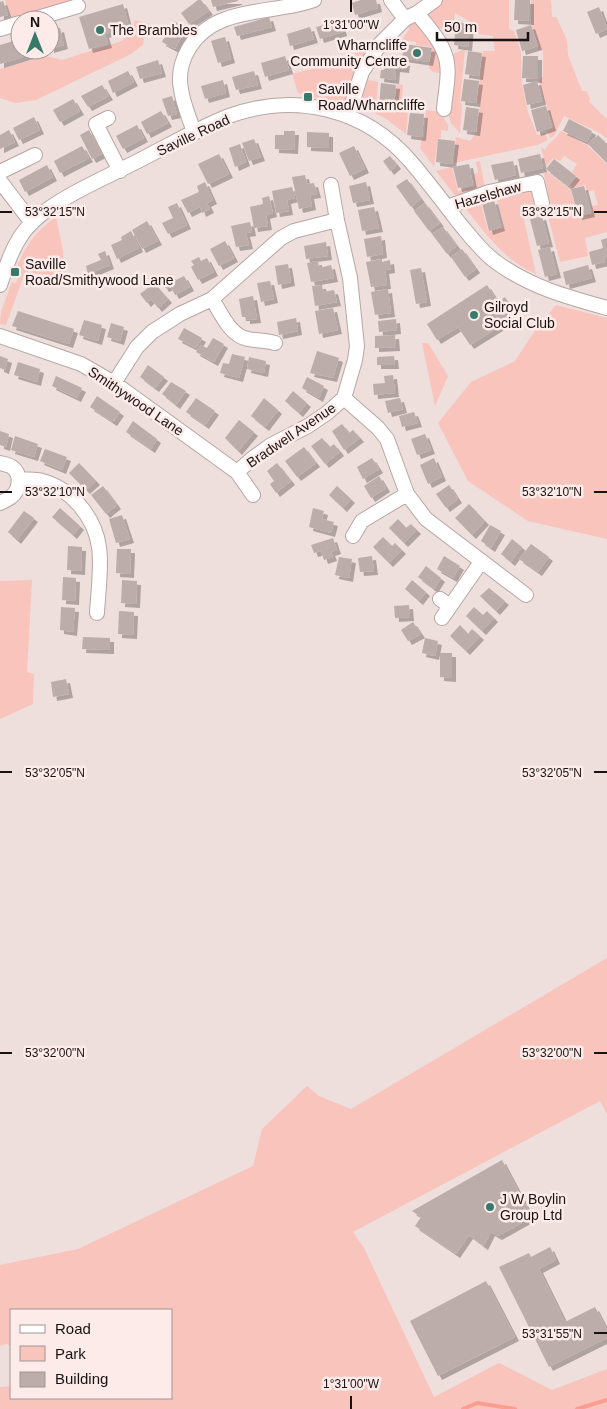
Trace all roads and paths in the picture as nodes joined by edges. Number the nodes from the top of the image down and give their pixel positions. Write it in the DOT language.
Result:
graph roads {
  1 [pos="314,0"];
  2 [pos="391,0"];
  3 [pos="435,0"];
  4 [pos="78,6"];
  5 [pos="60,11"];
  6 [pos="411,16"];
  7 [pos="444,109"];
  8 [pos="348,116"];
  9 [pos="108,118"];
  10 [pos="194,133"];
  11 [pos="35,155"];
  12 [pos="120,171"];
  13 [pos="0,172"];
  14 [pos="0,181"];
  15 [pos="331,185"];
  16 [pos="542,203"];
  17 [pos="447,207"];
  18 [pos="336,220"];
  19 [pos="32,223"];
  20 [pos="0,285"];
  21 [pos="212,299"];
  22 [pos="607,308"];
  23 [pos="0,336"];
  24 [pos="268,338"];
  25 [pos="114,383"];
  26 [pos="344,398"];
  27 [pos="0,463"];
  28 [pos="237,472"];
  29 [pos="19,479"];
  30 [pos="407,494"];
  31 [pos="253,495"];
  32 [pos="0,502"];
  33 [pos="353,536"];
  34 [pos="481,562"];
  35 [pos="526,595"];
  36 [pos="97,613"];
  37 [pos="442,618"];
  1 -- 10 [label="street"];
  2 -- 6 [label="street"];
  3 -- 6 [label="street"];
  4 -- 5 [label="street"];
  6 -- 7 [label="street"];
  6 -- 8 [label="street"];
  8 -- 10 [label="street, Saville Road"];
  8 -- 17 [label="street, Saville Road"];
  9 -- 12 [label="street"];
  10 -- 12 [label="street, Saville Road"];
  11 -- 13 [label="street"];
  12 -- 19 [label="street, Saville Road"];
  14 -- 19 [label="street"];
  15 -- 18 [label="street, Bradwell Avenue"];
  16 -- 17 [label="street, Hazelshaw"];
  17 -- 22 [label="street, Saville Road"];
  18 -- 21 [label="street"];
  18 -- 26 [label="street, Bradwell Avenue"];
  19 -- 20 [label="street, Saville Road"];
  21 -- 24 [label="street"];
  21 -- 25 [label="street"];
  23 -- 25 [label="street, Smithywood Lane"];
  25 -- 28 [label="street, Smithywood Lane"];
  26 -- 28 [label="street, Bradwell Avenue"];
  26 -- 30 [label="street"];
  27 -- 29 [label="street"];
  28 -- 31 [label="street, Smithywood Lane"];
  29 -- 32 [label="street"];
  29 -- 36 [label="street"];
  30 -- 33 [label="street"];
  30 -- 34 [label="street"];
  34 -- 35 [label="street"];
  34 -- 37 [label="street"];
}
